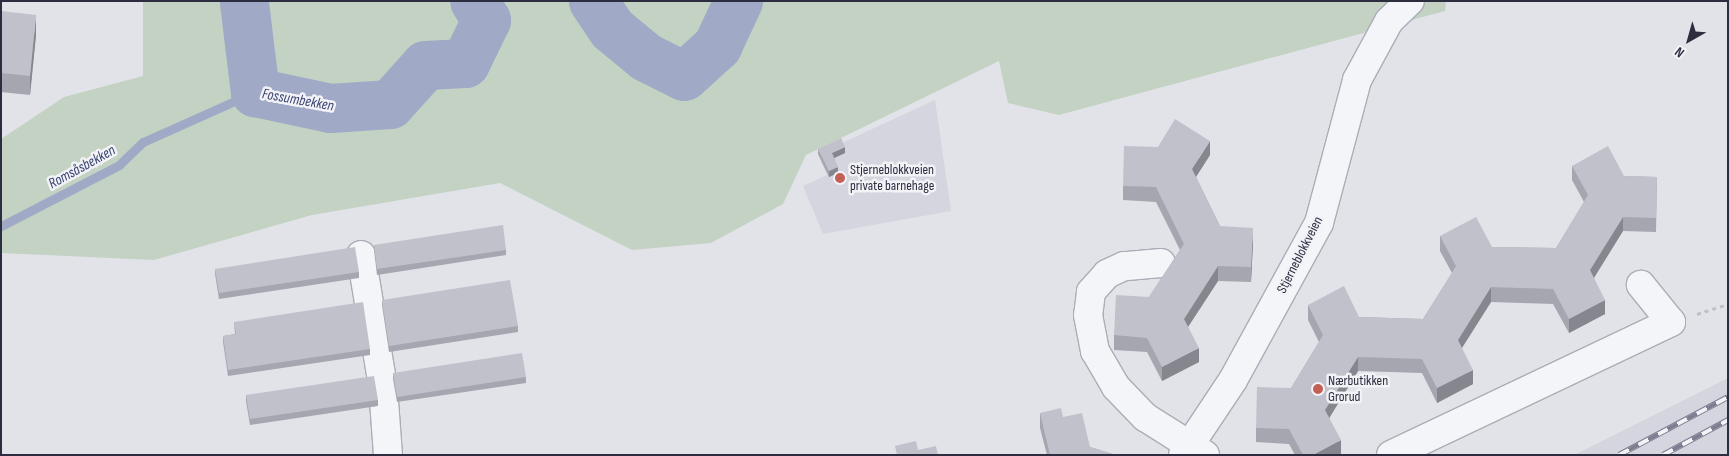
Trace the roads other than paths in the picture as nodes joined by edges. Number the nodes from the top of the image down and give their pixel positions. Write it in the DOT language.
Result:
graph roads {
  1 [pos="1410,1"];
  2 [pos="361,255"];
  3 [pos="1161,263"];
  4 [pos="1641,285"];
  5 [pos="1193,452"];
  6 [pos="388,455"];
  7 [pos="1391,455"];
  1 -- 5 [label="street, Stjerneblokkveien"];
  2 -- 6 [label="street"];
  3 -- 5 [label="street"];
  4 -- 7 [label="street"];
}
